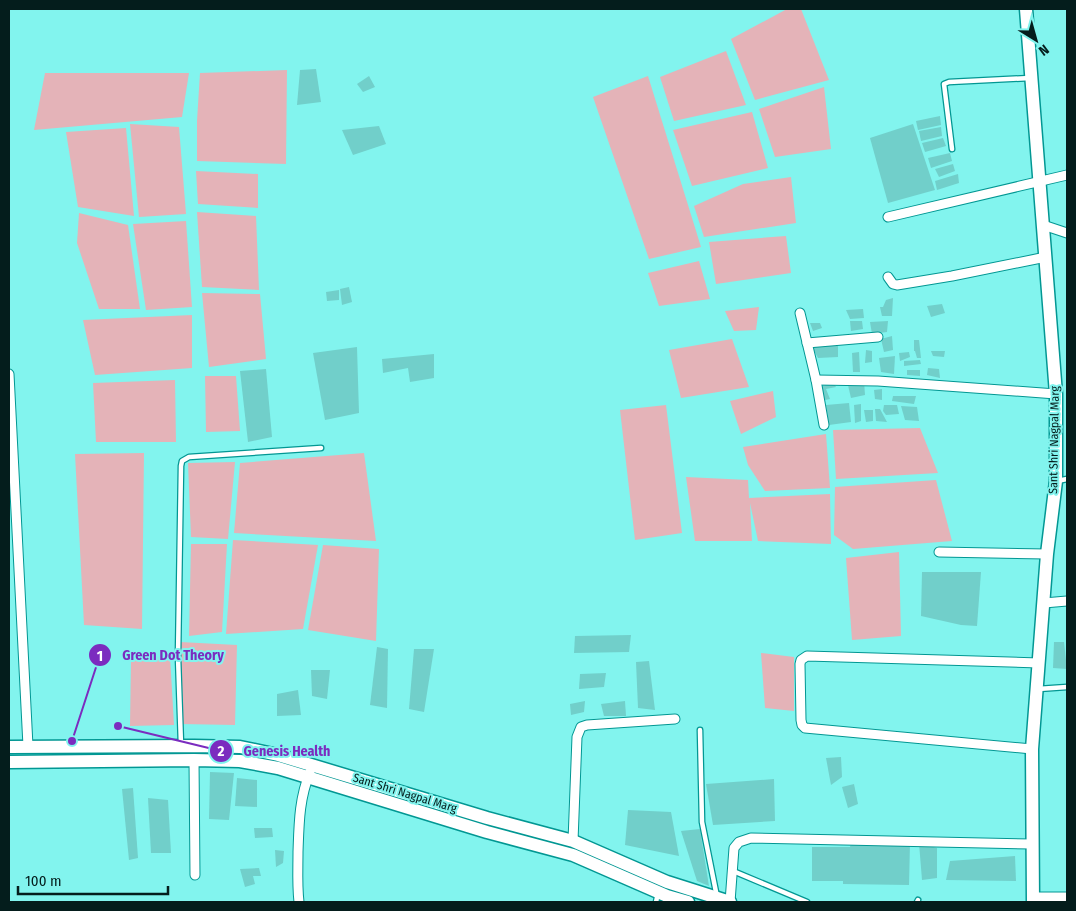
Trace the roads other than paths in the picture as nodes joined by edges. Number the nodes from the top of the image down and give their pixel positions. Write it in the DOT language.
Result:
graph roads {
  1 [pos="1026,9"];
  2 [pos="1032,78"];
  3 [pos="952,149"];
  4 [pos="1067,175"];
  5 [pos="1040,181"];
  6 [pos="888,217"];
  7 [pos="1043,225"];
  8 [pos="1067,233"];
  9 [pos="1046,257"];
  10 [pos="888,277"];
  11 [pos="800,313"];
  12 [pos="878,337"];
  13 [pos="807,343"];
  14 [pos="9,374"];
  15 [pos="816,380"];
  16 [pos="1056,394"];
  17 [pos="824,425"];
  18 [pos="321,448"];
  19 [pos="1062,480"];
  20 [pos="939,552"];
  21 [pos="1047,554"];
  22 [pos="1067,601"];
  23 [pos="1044,603"];
  24 [pos="1039,663"];
  25 [pos="1067,687"];
  26 [pos="1037,689"];
  27 [pos="675,719"];
  28 [pos="700,730"];
  29 [pos="34,746"];
  30 [pos="181,746"];
  31 [pos="9,747"];
  32 [pos="1032,749"];
  33 [pos="194,760"];
  34 [pos="9,762"];
  35 [pos="40,762"];
  36 [pos="313,765"];
  37 [pos="308,778"];
  38 [pos="573,842"];
  39 [pos="1032,844"];
  40 [pos="732,871"];
  41 [pos="195,875"];
  42 [pos="657,897"];
  43 [pos="1067,897"];
  44 [pos="1032,899"];
  45 [pos="681,901"];
  46 [pos="726,901"];
  47 [pos="299,902"];
  48 [pos="807,902"];
  1 -- 2 [label="street, Sant Shri Nagpal Marg"];
  2 -- 3 [label="lane"];
  2 -- 5 [label="street, Sant Shri Nagpal Marg"];
  4 -- 5 [label="street"];
  5 -- 6 [label="street"];
  5 -- 7 [label="street, Sant Shri Nagpal Marg"];
  7 -- 8 [label="street"];
  7 -- 9 [label="street, Sant Shri Nagpal Marg"];
  9 -- 10 [label="street"];
  9 -- 16 [label="street, Sant Shri Nagpal Marg"];
  11 -- 13 [label="street"];
  12 -- 13 [label="street"];
  13 -- 15 [label="street"];
  14 -- 29 [label="street"];
  15 -- 16 [label="street"];
  15 -- 17 [label="street"];
  16 -- 19 [label="street, Sant Shri Nagpal Marg"];
  18 -- 30 [label="lane"];
  19 -- 21 [label="street, Sant Shri Nagpal Marg"];
  20 -- 21 [label="street"];
  21 -- 23 [label="street, Sant Shri Nagpal Marg"];
  22 -- 23 [label="street"];
  23 -- 24 [label="street, Sant Shri Nagpal Marg"];
  24 -- 26 [label="street, Sant Shri Nagpal Marg"];
  24 -- 32 [label="street"];
  25 -- 26 [label="lane"];
  26 -- 32 [label="street, Sant Shri Nagpal Marg"];
  27 -- 38 [label="street"];
  28 -- 46 [label="lane"];
  29 -- 30 [label="street, Sant Shri Nagpal Marg"];
  29 -- 31 [label="street, Sant Shri Nagpal Marg"];
  29 -- 35 [label="street"];
  30 -- 36 [label="street, Sant Shri Nagpal Marg"];
  32 -- 39 [label="street, Sant Shri Nagpal Marg"];
  33 -- 35 [label="street, Sant Shri Nagpal Marg"];
  33 -- 37 [label="street, Sant Shri Nagpal Marg"];
  33 -- 41 [label="street"];
  34 -- 35 [label="street, Sant Shri Nagpal Marg"];
  36 -- 37 [label="street"];
  36 -- 38 [label="street, Sant Shri Nagpal Marg"];
  37 -- 42 [label="street, Sant Shri Nagpal Marg"];
  37 -- 47 [label="street"];
  38 -- 46 [label="street, Sant Shri Nagpal Marg"];
  39 -- 40 [label="street"];
  39 -- 44 [label="street, Sant Shri Nagpal Marg"];
  40 -- 46 [label="street"];
  40 -- 48 [label="lane"];
  42 -- 45 [label="street, Sant Shri Nagpal Marg"];
  43 -- 44 [label="street"];
}
